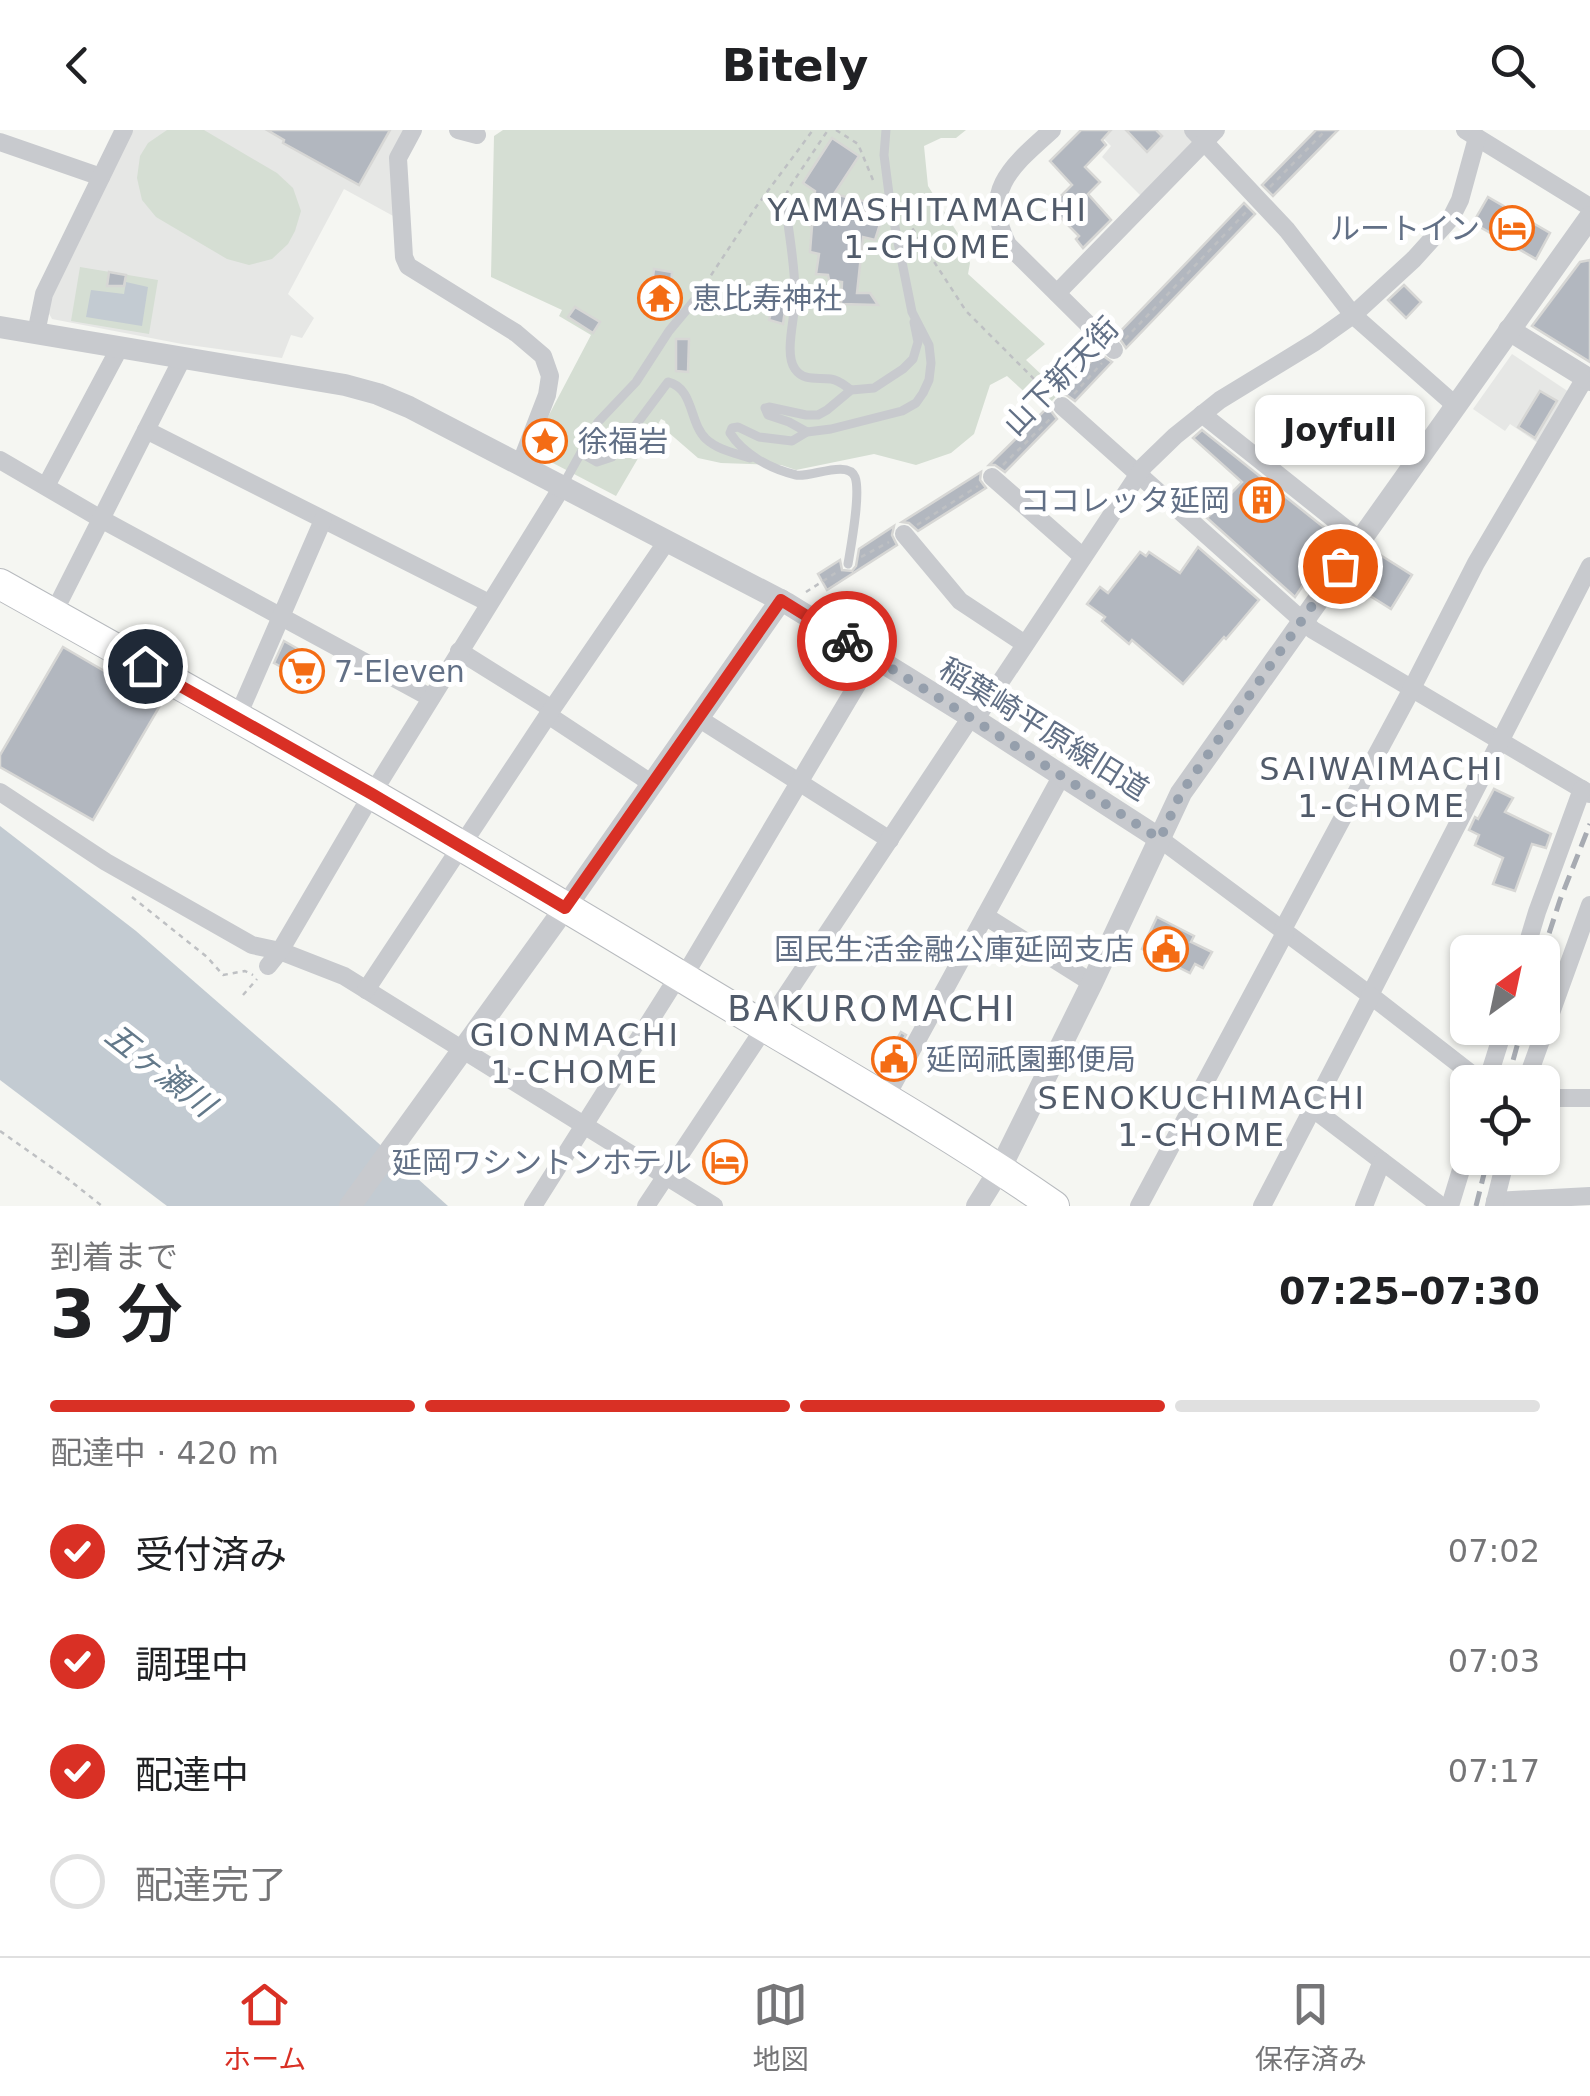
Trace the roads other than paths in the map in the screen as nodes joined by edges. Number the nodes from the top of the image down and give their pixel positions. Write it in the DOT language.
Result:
graph roads {
  1 [pos="124,130"];
  2 [pos="413,130"];
  3 [pos="458,130"];
  4 [pos="886,130"];
  5 [pos="1052,130"];
  6 [pos="1204,134"];
  7 [pos="1476,134"];
  8 [pos="477,135"];
  9 [pos="0,142"];
  10 [pos="101,177"];
  11 [pos="786,207"];
  12 [pos="1589,217"];
  13 [pos="1056,293"];
  14 [pos="694,301"];
  15 [pos="1353,315"];
  16 [pos="914,319"];
  17 [pos="0,328"];
  18 [pos="1509,330"];
  19 [pos="36,333"];
  20 [pos="120,346"];
  21 [pos="1114,350"];
  22 [pos="183,357"];
  23 [pos="1588,380"];
  24 [pos="850,390"];
  25 [pos="1455,405"];
  26 [pos="1062,406"];
  27 [pos="1202,414"];
  28 [pos="146,430"];
  29 [pos="807,432"];
  30 [pos="581,452"];
  31 [pos="0,460"];
  32 [pos="758,460"];
  33 [pos="520,465"];
  34 [pos="1138,475"];
  35 [pos="992,476"];
  36 [pos="46,486"];
  37 [pos="562,487"];
  38 [pos="101,518"];
  39 [pos="323,520"];
  40 [pos="904,534"];
  41 [pos="1360,540"];
  42 [pos="666,542"];
  43 [pos="1083,557"];
  44 [pos="848,564"];
  45 [pos="1590,566"];
  46 [pos="0,584"];
  47 [pos="785,602"];
  48 [pos="489,603"];
  49 [pos="54,614"];
  50 [pos="282,617"];
  51 [pos="1302,621"];
  52 [pos="1025,644"];
  53 [pos="459,652"];
  54 [pos="873,658"];
  55 [pos="1411,688"];
  56 [pos="431,698"];
  57 [pos="550,712"];
  58 [pos="237,718"];
  59 [pos="698,718"];
  60 [pos="973,719"];
  61 [pos="1500,740"];
  62 [pos="1062,776"];
  63 [pos="651,783"];
  64 [pos="800,783"];
  65 [pos="1587,789"];
  66 [pos="0,792"];
  67 [pos="372,794"];
  68 [pos="1160,839"];
  69 [pos="890,840"];
  70 [pos="462,847"];
  71 [pos="565,908"];
  72 [pos="1589,912"];
  73 [pos="985,916"];
  74 [pos="1284,932"];
  75 [pos="1530,935"];
  76 [pos="280,951"];
  77 [pos="268,966"];
  78 [pos="681,976"];
  79 [pos="1092,983"];
  80 [pos="366,990"];
  81 [pos="1370,996"];
  82 [pos="764,1026"];
  83 [pos="462,1050"];
  84 [pos="1461,1065"];
  85 [pos="1532,1065"];
  86 [pos="1560,1098"];
  87 [pos="1590,1098"];
  88 [pos="885,1099"];
  89 [pos="1312,1108"];
  90 [pos="585,1127"];
  91 [pos="1382,1161"];
  92 [pos="1000,1169"];
  93 [pos="1459,1175"];
  94 [pos="1501,1175"];
  95 [pos="666,1176"];
  96 [pos="1590,1196"];
  97 [pos="1494,1203"];
  98 [pos="350,1206"];
  99 [pos="533,1206"];
  100 [pos="646,1206"];
  101 [pos="714,1206"];
  102 [pos="978,1206"];
  103 [pos="1054,1206"];
  104 [pos="1140,1206"];
  105 [pos="1262,1206"];
  106 [pos="1364,1206"];
  107 [pos="1441,1206"];
  108 [pos="1450,1206"];
  1 -- 10 [label="street"];
  2 -- 33 [label="street"];
  3 -- 8 [label="street"];
  4 -- 16 [label="lane"];
  5 -- 13 [label="street"];
  6 -- 13 [label="street"];
  6 -- 15 [label="street"];
  7 -- 12 [label="street"];
  7 -- 15 [label="street"];
  9 -- 10 [label="street"];
  10 -- 19 [label="street"];
  11 -- 24 [label="lane"];
  12 -- 18 [label="street, 稲葉崎平原線旧道"];
  13 -- 21 [label="street"];
  14 -- 30 [label="lane"];
  15 -- 25 [label="street"];
  15 -- 27 [label="street"];
  16 -- 24 [label="lane"];
  16 -- 29 [label="lane"];
  17 -- 19 [label="street, 稲葉崎平原線旧道"];
  18 -- 23 [label="street"];
  18 -- 25 [label="street, 稲葉崎平原線旧道"];
  19 -- 20 [label="street, 稲葉崎平原線旧道"];
  20 -- 22 [label="street, 稲葉崎平原線旧道"];
  20 -- 36 [label="street"];
  22 -- 28 [label="street"];
  22 -- 33 [label="street, 稲葉崎平原線旧道"];
  23 -- 55 [label="street"];
  24 -- 29 [label="lane"];
  25 -- 41 [label="street, 稲葉崎平原線旧道"];
  26 -- 34 [label="street"];
  27 -- 34 [label="street"];
  27 -- 41 [label="street"];
  28 -- 38 [label="street"];
  28 -- 39 [label="street"];
  29 -- 32 [label="lane"];
  30 -- 32 [label="lane"];
  30 -- 37 [label="lane"];
  31 -- 36 [label="street"];
  32 -- 44 [label="lane"];
  33 -- 37 [label="street, 稲葉崎平原線旧道"];
  34 -- 43 [label="street"];
  34 -- 51 [label="street"];
  35 -- 43 [label="street"];
  36 -- 38 [label="street"];
  37 -- 42 [label="street, 稲葉崎平原線旧道"];
  37 -- 48 [label="street"];
  38 -- 49 [label="street"];
  38 -- 50 [label="street"];
  39 -- 48 [label="street"];
  39 -- 50 [label="street"];
  40 -- 52 [label="street"];
  41 -- 51 [label="street, 稲葉崎平原線旧道"];
  42 -- 47 [label="street, 稲葉崎平原線旧道"];
  42 -- 57 [label="street"];
  43 -- 52 [label="street"];
  45 -- 61 [label="street"];
  46 -- 49 [label="highway"];
  47 -- 54 [label="street, 稲葉崎平原線旧道"];
  47 -- 59 [label="street"];
  48 -- 53 [label="street"];
  49 -- 58 [label="highway"];
  50 -- 56 [label="street"];
  50 -- 58 [label="street"];
  51 -- 55 [label="street"];
  51 -- 68 [label="street, 稲葉崎平原線旧道"];
  52 -- 60 [label="street"];
  53 -- 56 [label="street"];
  53 -- 57 [label="street"];
  54 -- 60 [label="street, 稲葉崎平原線旧道"];
  54 -- 64 [label="street"];
  55 -- 61 [label="street"];
  55 -- 74 [label="street"];
  56 -- 67 [label="street"];
  57 -- 63 [label="street"];
  57 -- 70 [label="street"];
  58 -- 67 [label="highway"];
  59 -- 63 [label="street"];
  59 -- 64 [label="street"];
  60 -- 62 [label="street, 稲葉崎平原線旧道"];
  60 -- 69 [label="street"];
  61 -- 65 [label="street"];
  61 -- 81 [label="street"];
  62 -- 68 [label="street, 稲葉崎平原線旧道"];
  62 -- 73 [label="street"];
  63 -- 71 [label="street"];
  64 -- 69 [label="street"];
  64 -- 78 [label="street"];
  65 -- 75 [label="street"];
  66 -- 76 [label="street"];
  67 -- 70 [label="highway"];
  67 -- 76 [label="street"];
  68 -- 74 [label="street"];
  68 -- 79 [label="street"];
  69 -- 82 [label="street"];
  70 -- 71 [label="highway"];
  70 -- 80 [label="street"];
  71 -- 78 [label="highway"];
  71 -- 83 [label="street"];
  72 -- 85 [label="street"];
  73 -- 79 [label="street"];
  73 -- 88 [label="street"];
  74 -- 81 [label="street"];
  74 -- 104 [label="street"];
  76 -- 77 [label="street"];
  76 -- 80 [label="street"];
  78 -- 82 [label="highway"];
  78 -- 90 [label="street"];
  79 -- 92 [label="street"];
  80 -- 83 [label="street"];
  81 -- 84 [label="street"];
  81 -- 89 [label="street"];
  82 -- 88 [label="highway"];
  82 -- 95 [label="street"];
  83 -- 90 [label="street"];
  83 -- 98 [label="street"];
  86 -- 87 [label="street"];
  88 -- 92 [label="highway"];
  89 -- 91 [label="street"];
  89 -- 105 [label="street"];
  90 -- 95 [label="street"];
  90 -- 99 [label="street"];
  91 -- 106 [label="street"];
  91 -- 107 [label="street"];
  92 -- 102 [label="street"];
  92 -- 103 [label="highway"];
  93 -- 108 [label="street"];
  94 -- 97 [label="street"];
  95 -- 100 [label="street"];
  95 -- 101 [label="street"];
  96 -- 97 [label="street"];
}
